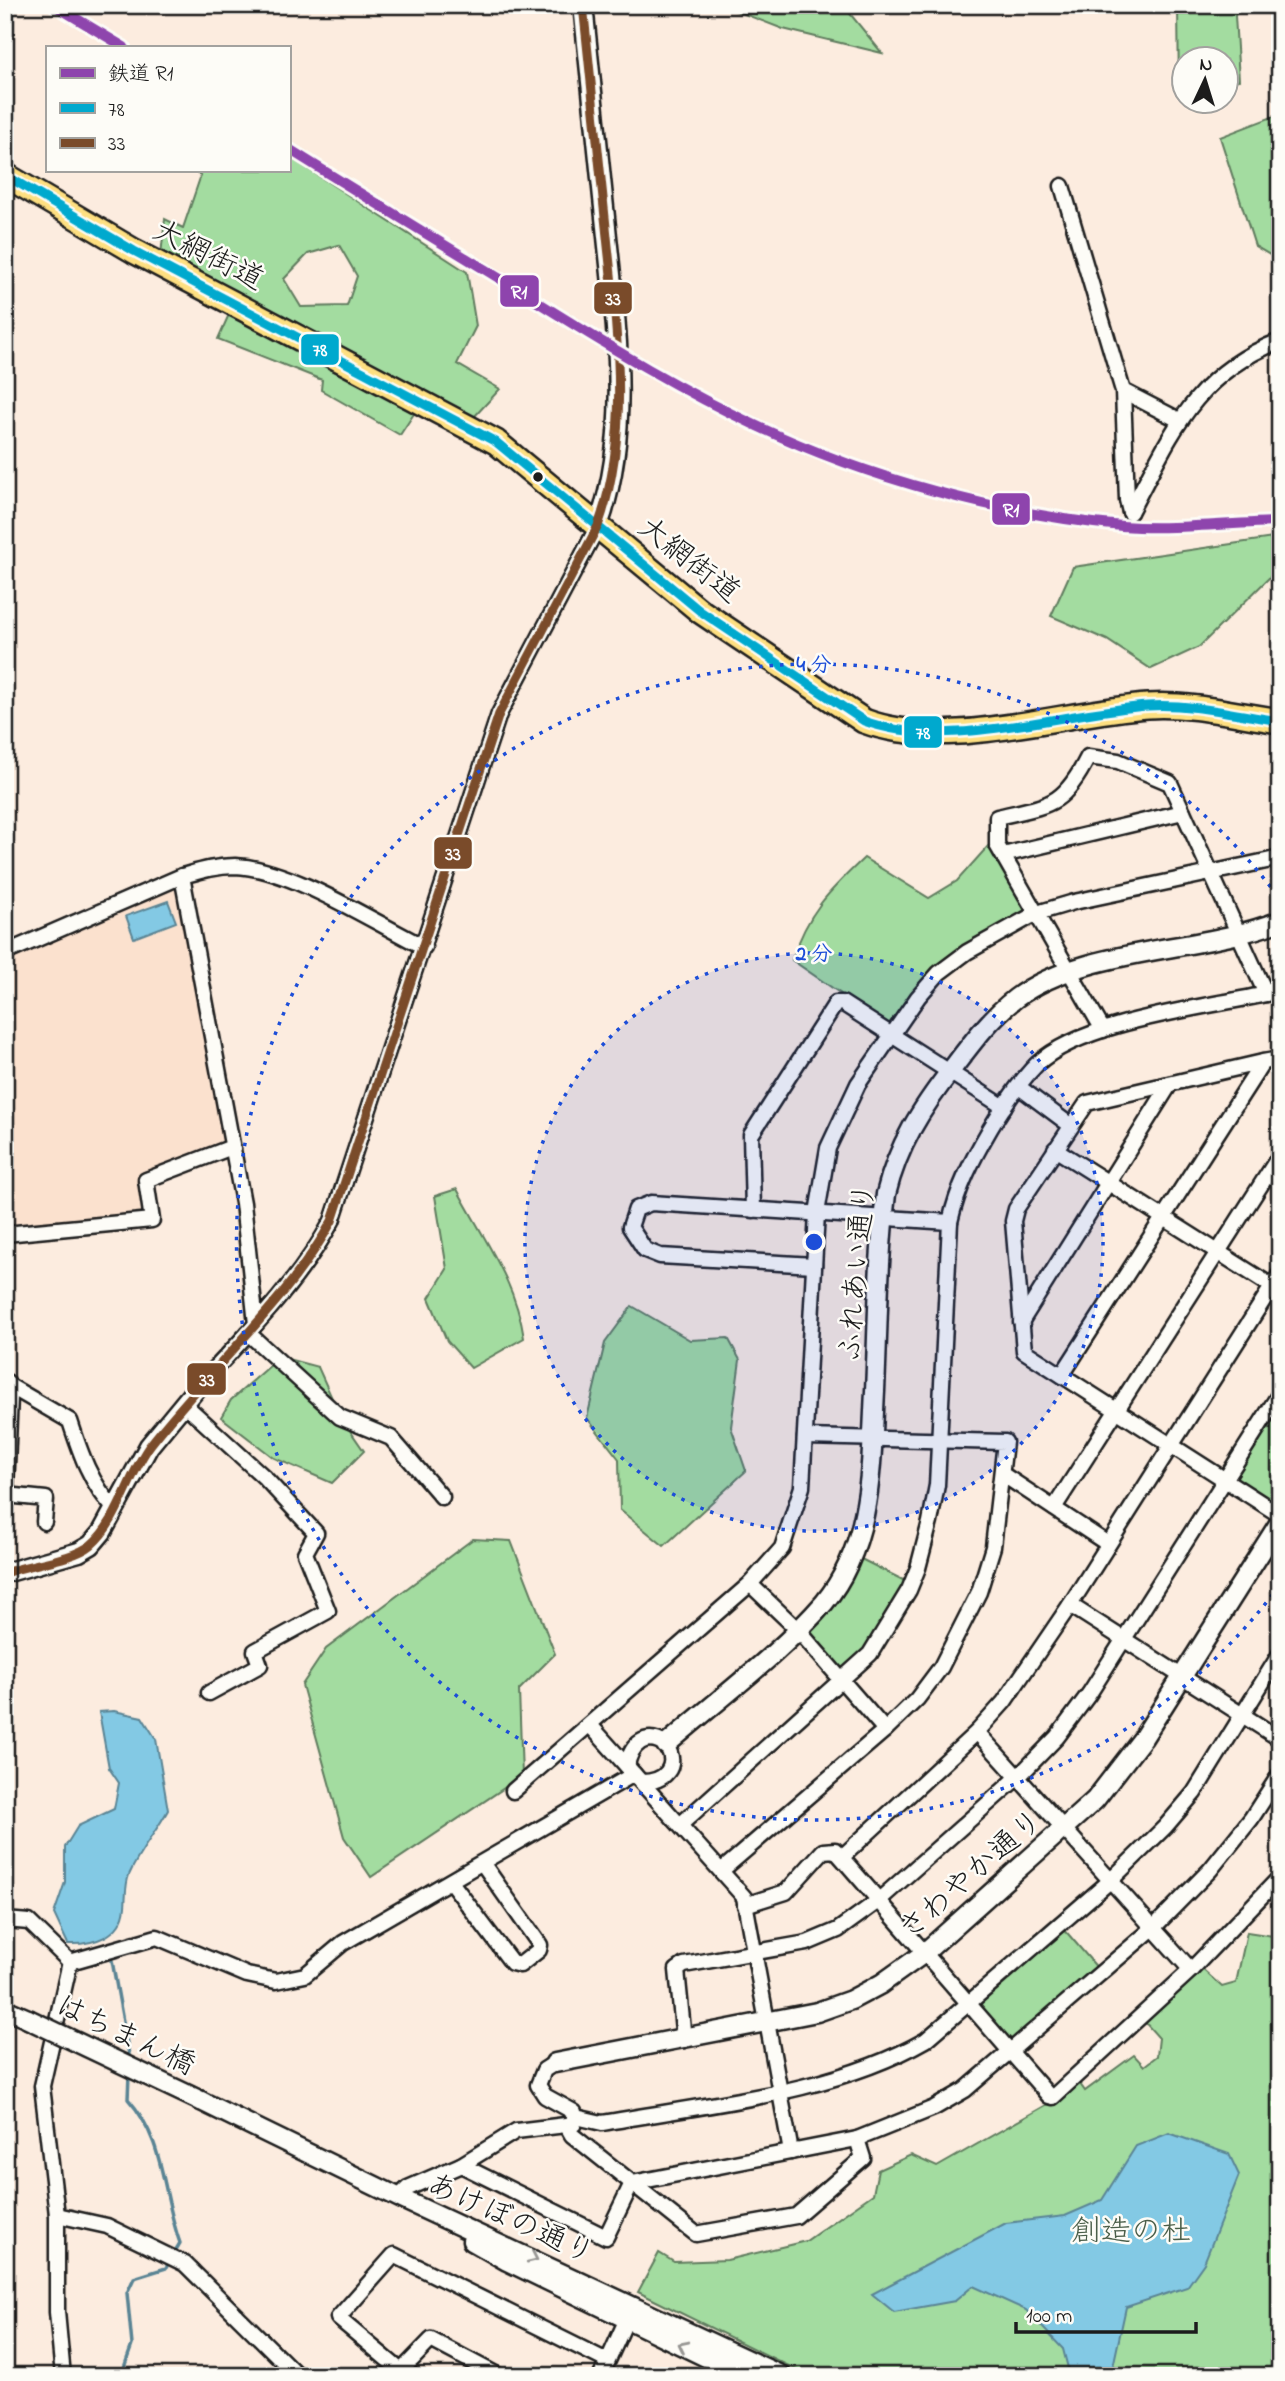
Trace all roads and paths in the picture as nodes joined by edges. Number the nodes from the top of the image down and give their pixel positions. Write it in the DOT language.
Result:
graph roads {
  1 [pos="583,5"];
  2 [pos="5,176"];
  3 [pos="1062,187"];
  4 [pos="1280,341"];
  5 [pos="1123,391"];
  6 [pos="1180,420"];
  7 [pos="598,526"];
  8 [pos="1280,721"];
  9 [pos="1183,812"];
  10 [pos="1003,855"];
  11 [pos="1280,858"];
  12 [pos="1210,873"];
  13 [pos="182,876"];
  14 [pos="1037,914"];
  15 [pos="1280,921"];
  16 [pos="1239,935"];
  17 [pos="424,947"];
  18 [pos="5,953"];
  19 [pos="1070,972"];
  20 [pos="1280,986"];
  21 [pos="1266,994"];
  22 [pos="1103,1030"];
  23 [pos="893,1034"];
  24 [pos="1263,1062"];
  25 [pos="1280,1064"];
  26 [pos="949,1073"];
  27 [pos="1170,1084"];
  28 [pos="1020,1087"];
  29 [pos="1004,1107"];
  30 [pos="1070,1125"];
  31 [pos="232,1147"];
  32 [pos="1055,1149"];
  33 [pos="1280,1155"];
  34 [pos="1108,1182"];
  35 [pos="753,1210"];
  36 [pos="817,1213"];
  37 [pos="1163,1217"];
  38 [pos="883,1218"];
  39 [pos="950,1222"];
  40 [pos="5,1234"];
  41 [pos="1218,1252"];
  42 [pos="814,1265"];
  43 [pos="1277,1284"];
  44 [pos="1021,1322"];
  45 [pos="252,1329"];
  46 [pos="1062,1375"];
  47 [pos="7,1383"];
  48 [pos="197,1389"];
  49 [pos="1280,1393"];
  50 [pos="184,1404"];
  51 [pos="1116,1410"];
  52 [pos="805,1437"];
  53 [pos="872,1438"];
  54 [pos="938,1440"];
  55 [pos="1171,1445"];
  56 [pos="6,1467"];
  57 [pos="1002,1474"];
  58 [pos="1225,1480"];
  59 [pos="6,1495"];
  60 [pos="442,1497"];
  61 [pos="1054,1508"];
  62 [pos="115,1509"];
  63 [pos="5,1513"];
  64 [pos="1280,1515"];
  65 [pos="44,1522"];
  66 [pos="1280,1522"];
  67 [pos="1108,1544"];
  68 [pos="5,1573"];
  69 [pos="750,1584"];
  70 [pos="1070,1605"];
  71 [pos="798,1630"];
  72 [pos="1124,1639"];
  73 [pos="1280,1654"];
  74 [pos="1181,1676"];
  75 [pos="841,1682"];
  76 [pos="209,1693"];
  77 [pos="1242,1714"];
  78 [pos="590,1725"];
  79 [pos="885,1731"];
  80 [pos="977,1732"];
  81 [pos="1280,1738"];
  82 [pos="666,1745"];
  83 [pos="634,1774"];
  84 [pos="1280,1774"];
  85 [pos="1018,1777"];
  86 [pos="513,1791"];
  87 [pos="680,1825"];
  88 [pos="1065,1829"];
  89 [pos="842,1857"];
  90 [pos="483,1864"];
  91 [pos="721,1871"];
  92 [pos="1280,1877"];
  93 [pos="1111,1881"];
  94 [pos="451,1882"];
  95 [pos="878,1901"];
  96 [pos="745,1905"];
  97 [pos="5,1920"];
  98 [pos="1153,1928"];
  99 [pos="923,1954"];
  100 [pos="754,1955"];
  101 [pos="70,1962"];
  102 [pos="1191,1970"];
  103 [pos="970,2004"];
  104 [pos="5,2009"];
  105 [pos="766,2023"];
  106 [pos="684,2040"];
  107 [pos="1011,2052"];
  108 [pos="555,2063"];
  109 [pos="779,2090"];
  110 [pos="571,2122"];
  111 [pos="857,2139"];
  112 [pos="791,2151"];
  113 [pos="461,2165"];
  114 [pos="632,2183"];
  115 [pos="401,2199"];
  116 [pos="57,2215"];
  117 [pos="630,2312"];
  118 [pos="607,2361"];
  119 [pos="404,2373"];
  120 [pos="63,2376"];
  121 [pos="298,2376"];
  122 [pos="499,2376"];
  123 [pos="601,2376"];
  124 [pos="745,2376"];
  125 [pos="782,2376"];
  1 -- 7 [label="street"];
  2 -- 7 [label="main road, 大網街道"];
  3 -- 5 [label="street"];
  4 -- 6 [label="street"];
  5 -- 6 [label="street"];
  5 -- 6 [label="street"];
  7 -- 8 [label="main road, 大網街道"];
  7 -- 17 [label="street"];
  9 -- 10 [label="street"];
  9 -- 10 [label="street"];
  9 -- 12 [label="street"];
  10 -- 14 [label="street"];
  11 -- 12 [label="street"];
  12 -- 14 [label="street"];
  12 -- 16 [label="street"];
  13 -- 17 [label="street"];
  13 -- 18 [label="street"];
  13 -- 31 [label="street"];
  14 -- 19 [label="street"];
  14 -- 23 [label="street"];
  15 -- 16 [label="street, ふれあい通り"];
  16 -- 19 [label="street, ふれあい通り"];
  16 -- 21 [label="street"];
  17 -- 45 [label="street"];
  19 -- 22 [label="street"];
  19 -- 26 [label="street, ふれあい通り"];
  20 -- 21 [label="street"];
  21 -- 22 [label="street"];
  22 -- 28 [label="street"];
  23 -- 26 [label="street"];
  23 -- 35 [label="street"];
  23 -- 36 [label="street"];
  24 -- 25 [label="street"];
  24 -- 27 [label="street"];
  24 -- 37 [label="street"];
  26 -- 29 [label="street"];
  26 -- 38 [label="street, ふれあい通り"];
  27 -- 30 [label="street"];
  27 -- 34 [label="street"];
  28 -- 29 [label="street"];
  28 -- 30 [label="street"];
  29 -- 39 [label="street"];
  30 -- 32 [label="street"];
  31 -- 40 [label="street"];
  31 -- 45 [label="street"];
  32 -- 34 [label="street"];
  32 -- 44 [label="street"];
  33 -- 41 [label="street"];
  34 -- 37 [label="street"];
  34 -- 44 [label="street"];
  35 -- 36 [label="street"];
  35 -- 42 [label="street"];
  36 -- 38 [label="street"];
  36 -- 42 [label="street"];
  37 -- 41 [label="street"];
  37 -- 46 [label="street"];
  38 -- 39 [label="street"];
  38 -- 53 [label="street, ふれあい通り"];
  39 -- 54 [label="street"];
  41 -- 43 [label="street"];
  41 -- 51 [label="street"];
  42 -- 52 [label="street"];
  43 -- 55 [label="street"];
  44 -- 46 [label="street"];
  45 -- 48 [label="street"];
  45 -- 60 [label="street"];
  46 -- 51 [label="street"];
  47 -- 56 [label="street"];
  47 -- 62 [label="street"];
  48 -- 50 [label="street"];
  49 -- 58 [label="street"];
  50 -- 62 [label="street"];
  50 -- 76 [label="street"];
  51 -- 55 [label="street"];
  51 -- 61 [label="street"];
  52 -- 53 [label="street"];
  52 -- 69 [label="street"];
  53 -- 54 [label="street"];
  53 -- 71 [label="street, ふれあい通り"];
  54 -- 57 [label="street"];
  54 -- 75 [label="street"];
  55 -- 58 [label="street"];
  55 -- 67 [label="street"];
  56 -- 59 [label="street"];
  57 -- 61 [label="street"];
  57 -- 79 [label="street"];
  58 -- 64 [label="street"];
  58 -- 72 [label="street"];
  59 -- 63 [label="street"];
  59 -- 65 [label="street"];
  61 -- 67 [label="street"];
  62 -- 68 [label="street"];
  66 -- 74 [label="street, さわやか通り"];
  67 -- 70 [label="street"];
  69 -- 71 [label="street"];
  69 -- 78 [label="street"];
  70 -- 72 [label="street"];
  70 -- 80 [label="street"];
  71 -- 75 [label="street"];
  71 -- 82 [label="street, ふれあい通り"];
  72 -- 74 [label="street"];
  72 -- 85 [label="street"];
  73 -- 77 [label="street"];
  74 -- 77 [label="street"];
  74 -- 88 [label="street, さわやか通り"];
  75 -- 79 [label="street"];
  75 -- 87 [label="street"];
  77 -- 81 [label="street"];
  77 -- 93 [label="street"];
  78 -- 83 [label="street"];
  78 -- 86 [label="street"];
  79 -- 91 [label="street"];
  80 -- 85 [label="street"];
  80 -- 89 [label="street"];
  82 -- 83 [label="street"];
  82 -- 83 [label="street"];
  83 -- 87 [label="street"];
  83 -- 90 [label="street"];
  84 -- 98 [label="street"];
  85 -- 88 [label="street"];
  85 -- 95 [label="street"];
  87 -- 91 [label="street"];
  88 -- 93 [label="street"];
  88 -- 99 [label="street, さわやか通り"];
  89 -- 95 [label="street"];
  89 -- 96 [label="street"];
  90 -- 94 [label="street"];
  90 -- 94 [label="street"];
  91 -- 96 [label="street"];
  92 -- 102 [label="street"];
  93 -- 98 [label="street"];
  93 -- 103 [label="street"];
  94 -- 101 [label="street"];
  95 -- 99 [label="street"];
  95 -- 100 [label="street"];
  96 -- 100 [label="street"];
  97 -- 101 [label="street"];
  98 -- 102 [label="street"];
  98 -- 107 [label="street"];
  99 -- 103 [label="street"];
  99 -- 105 [label="street, さわやか通り"];
  100 -- 105 [label="street"];
  100 -- 106 [label="street"];
  101 -- 116 [label="street"];
  102 -- 107 [label="street"];
  103 -- 107 [label="street"];
  103 -- 109 [label="street"];
  104 -- 115 [label="street, はちまん橋, bridge"];
  105 -- 106 [label="street, さわやか通り"];
  105 -- 109 [label="street"];
  106 -- 108 [label="street, さわやか通り"];
  107 -- 111 [label="street"];
  108 -- 110 [label="street"];
  109 -- 110 [label="street"];
  109 -- 112 [label="street"];
  110 -- 113 [label="street"];
  110 -- 114 [label="street"];
  111 -- 112 [label="street"];
  111 -- 114 [label="street"];
  112 -- 114 [label="street"];
  113 -- 114 [label="street"];
  113 -- 115 [label="street"];
  115 -- 117 [label="street, あけぼの通り"];
  116 -- 120 [label="street"];
  116 -- 121 [label="street"];
  117 -- 118 [label="street"];
  124 -- 117 [label="street, あけぼの通り, one-way"];
  117 -- 125 [label="street, あけぼの通り"];
  118 -- 119 [label="street"];
  118 -- 123 [label="street"];
  119 -- 122 [label="street"];
}
